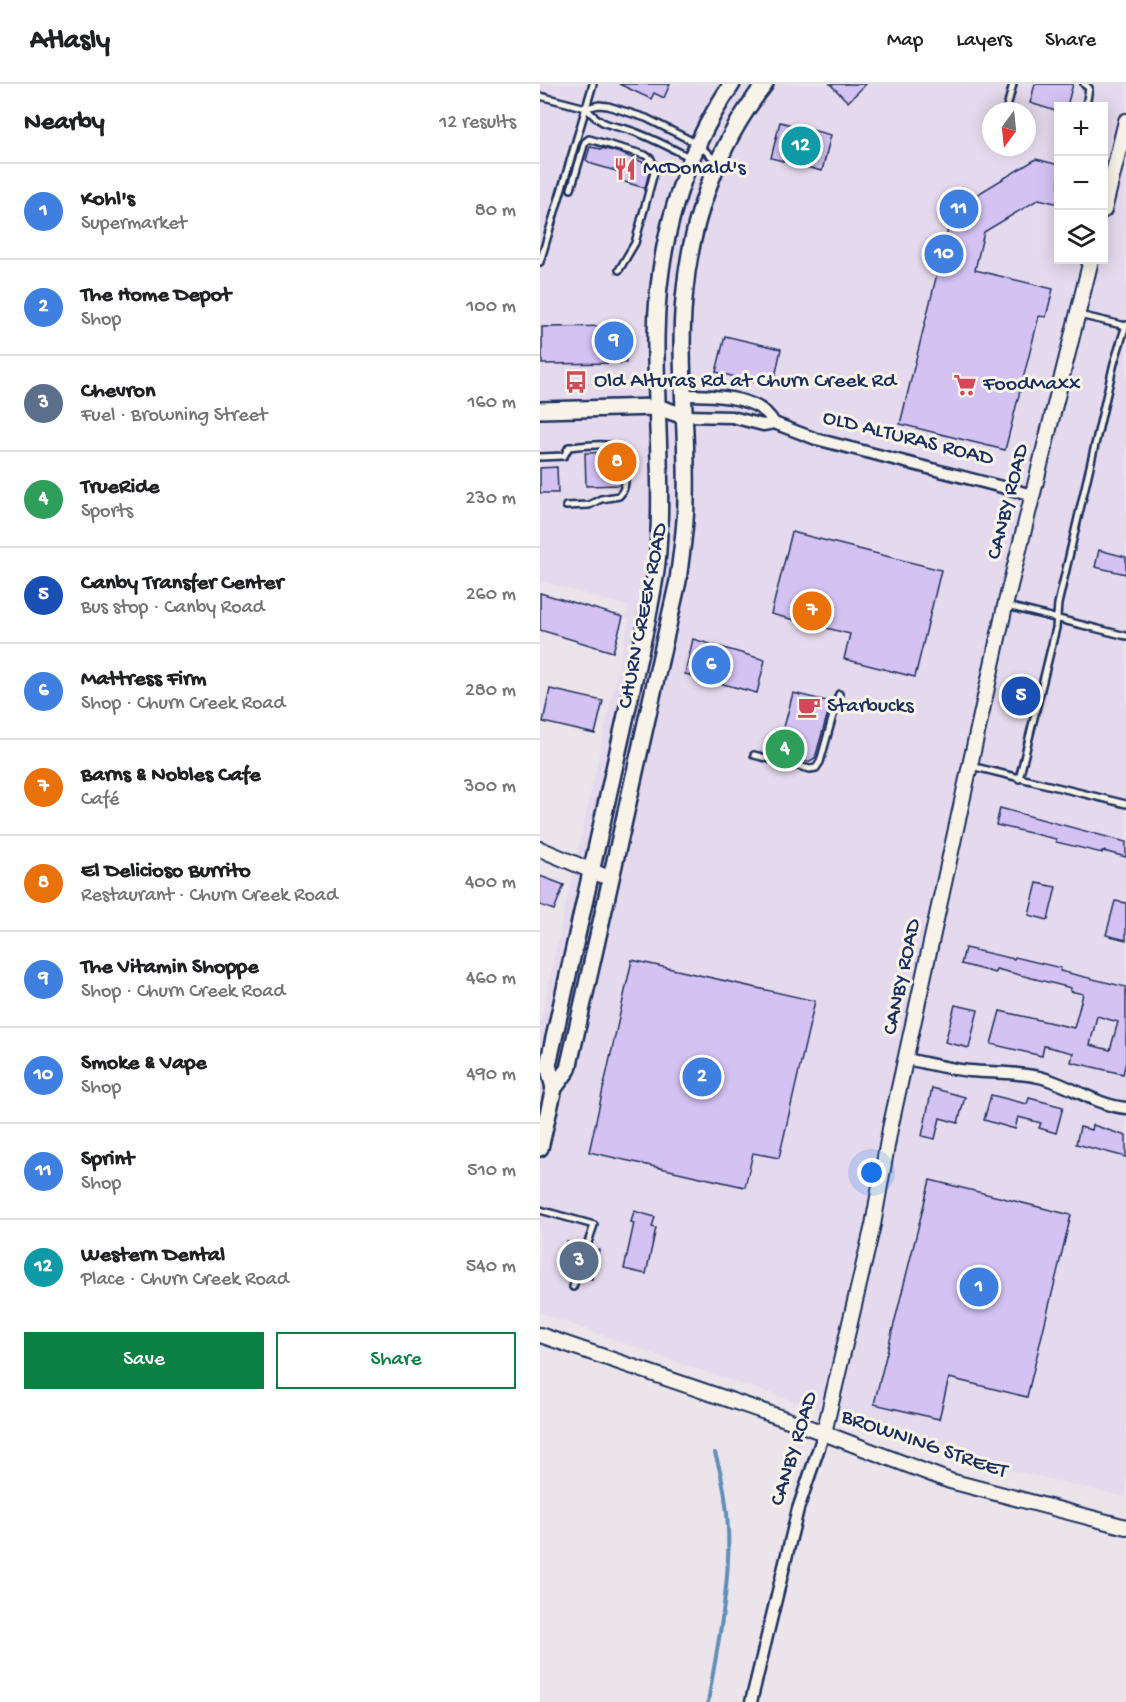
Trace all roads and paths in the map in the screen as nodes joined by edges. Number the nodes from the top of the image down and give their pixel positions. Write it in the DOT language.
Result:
graph roads {
  1 [pos="593,84"];
  2 [pos="732,84"];
  3 [pos="765,84"];
  4 [pos="1013,84"];
  5 [pos="1084,84"];
  6 [pos="540,96"];
  7 [pos="1008,102"];
  8 [pos="1087,102"];
  9 [pos="586,108"];
  10 [pos="1126,121"];
  11 [pos="695,151"];
  12 [pos="717,163"];
  13 [pos="571,189"];
  14 [pos="1108,194"];
  15 [pos="540,262"];
  16 [pos="1090,264"];
  17 [pos="620,270"];
  18 [pos="1078,314"];
  19 [pos="1126,326"];
  20 [pos="683,395"];
  21 [pos="657,407"];
  22 [pos="540,410"];
  23 [pos="684,416"];
  24 [pos="774,423"];
  25 [pos="540,456"];
  26 [pos="1033,495"];
  27 [pos="566,506"];
  28 [pos="1005,606"];
  29 [pos="1057,618"];
  30 [pos="1126,636"];
  31 [pos="839,694"];
  32 [pos="754,755"];
  33 [pos="971,766"];
  34 [pos="1019,779"];
  35 [pos="1126,804"];
  36 [pos="540,849"];
  37 [pos="590,870"];
  38 [pos="611,879"];
  39 [pos="906,1059"];
  40 [pos="554,1088"];
  41 [pos="1126,1108"];
  42 [pos="540,1148"];
  43 [pos="540,1210"];
  44 [pos="573,1287"];
  45 [pos="540,1335"];
  46 [pos="824,1433"];
  47 [pos="1126,1527"];
  48 [pos="751,1702"];
  1 -- 9 [label="lane"];
  2 -- 11 [label="main road, CHURN CREEK ROAD"];
  3 -- 12 [label="main road, CHURN CREEK ROAD"];
  4 -- 7 [label="lane"];
  5 -- 8 [label="lane"];
  6 -- 9 [label="lane"];
  9 -- 11 [label="lane"];
  9 -- 11 [label="lane"];
  9 -- 15 [label="lane"];
  10 -- 14 [label="street"];
  11 -- 12 [label="lane"];
  11 -- 21 [label="main road, CHURN CREEK ROAD"];
  12 -- 20 [label="main road, CHURN CREEK ROAD"];
  13 -- 17 [label="lane"];
  16 -- 18 [label="street, CANBY ROAD"];
  18 -- 19 [label="lane"];
  18 -- 26 [label="street, CANBY ROAD"];
  19 -- 29 [label="lane"];
  20 -- 21 [label="main road, OLD ALTURAS ROAD"];
  20 -- 23 [label="main road, CHURN CREEK ROAD"];
  20 -- 24 [label="street, OLD ALTURAS ROAD"];
  21 -- 22 [label="main road, OLD ALTURAS ROAD"];
  21 -- 23 [label="main road, OLD ALTURAS ROAD"];
  21 -- 37 [label="main road, CHURN CREEK ROAD"];
  23 -- 24 [label="street, OLD ALTURAS ROAD"];
  23 -- 38 [label="main road, CHURN CREEK ROAD"];
  24 -- 26 [label="street, OLD ALTURAS ROAD"];
  25 -- 27 [label="lane"];
  26 -- 28 [label="street, CANBY ROAD"];
  28 -- 29 [label="lane"];
  28 -- 33 [label="street, CANBY ROAD"];
  29 -- 30 [label="lane"];
  29 -- 34 [label="lane"];
  31 -- 32 [label="lane"];
  33 -- 34 [label="lane"];
  33 -- 39 [label="street, CANBY ROAD"];
  34 -- 35 [label="lane"];
  36 -- 37 [label="street"];
  37 -- 38 [label="street"];
  37 -- 40 [label="main road, CHURN CREEK ROAD"];
  38 -- 40 [label="main road, CHURN CREEK ROAD"];
  39 -- 41 [label="street"];
  39 -- 46 [label="street, CANBY ROAD"];
  40 -- 42 [label="main road, CHURN CREEK ROAD"];
  43 -- 44 [label="lane"];
  45 -- 46 [label="street, BROWNING STREET"];
  46 -- 47 [label="street, BROWNING STREET"];
  46 -- 48 [label="street, CANBY ROAD"];
}
